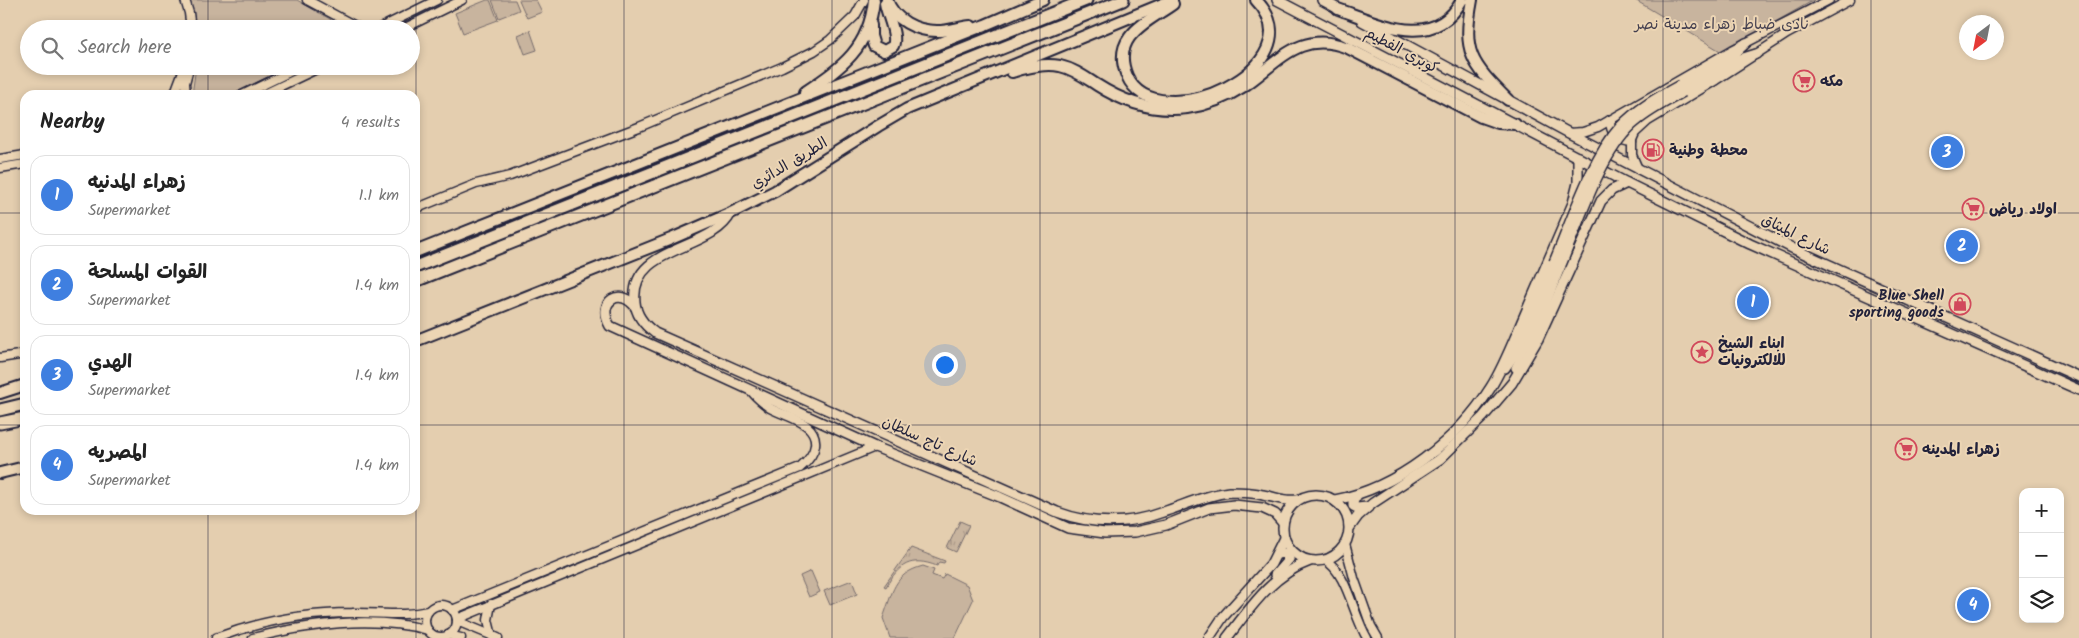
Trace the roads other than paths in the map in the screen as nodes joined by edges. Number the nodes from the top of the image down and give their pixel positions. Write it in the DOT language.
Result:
graph roads {
  1 [pos="185,0"];
  2 [pos="307,0"];
  3 [pos="437,0"];
  4 [pos="462,0"];
  5 [pos="864,0"];
  6 [pos="874,0"];
  7 [pos="886,0"];
  8 [pos="1043,0"];
  9 [pos="1086,0"];
  10 [pos="1123,0"];
  11 [pos="1172,0"];
  12 [pos="1178,0"];
  13 [pos="1256,0"];
  14 [pos="1277,0"];
  15 [pos="1322,0"];
  16 [pos="1462,0"];
  17 [pos="1472,0"];
  18 [pos="1829,0"];
  19 [pos="1849,0"];
  20 [pos="1338,9"];
  21 [pos="418,10"];
  22 [pos="423,19"];
  23 [pos="190,20"];
  24 [pos="344,20"];
  25 [pos="397,20"];
  26 [pos="420,20"];
  27 [pos="871,22"];
  28 [pos="985,25"];
  29 [pos="1746,43"];
  30 [pos="1756,54"];
  31 [pos="182,75"];
  32 [pos="187,75"];
  33 [pos="283,75"];
  34 [pos="304,75"];
  35 [pos="967,84"];
  36 [pos="1681,88"];
  37 [pos="176,90"];
  38 [pos="186,90"];
  39 [pos="252,90"];
  40 [pos="273,90"];
  41 [pos="1508,100"];
  42 [pos="789,103"];
  43 [pos="1610,120"];
  44 [pos="1515,124"];
  45 [pos="1569,132"];
  46 [pos="1632,142"];
  47 [pos="20,156"];
  48 [pos="1578,157"];
  49 [pos="0,159"];
  50 [pos="20,165"];
  51 [pos="0,168"];
  52 [pos="1638,169"];
  53 [pos="486,183"];
  54 [pos="1627,183"];
  55 [pos="1576,190"];
  56 [pos="1601,202"];
  57 [pos="420,207"];
  58 [pos="420,211"];
  59 [pos="731,213"];
  60 [pos="420,250"];
  61 [pos="1557,264"];
  62 [pos="420,265"];
  63 [pos="420,279"];
  64 [pos="636,309"];
  65 [pos="420,339"];
  66 [pos="20,355"];
  67 [pos="0,358"];
  68 [pos="1498,376"];
  69 [pos="2079,377"];
  70 [pos="1512,383"];
  71 [pos="20,387"];
  72 [pos="749,389"];
  73 [pos="2079,390"];
  74 [pos="0,393"];
  75 [pos="20,405"];
  76 [pos="0,410"];
  77 [pos="20,419"];
  78 [pos="0,424"];
  79 [pos="875,447"];
  80 [pos="20,469"];
  81 [pos="0,473"];
  82 [pos="1357,495"];
  83 [pos="1278,499"];
  84 [pos="1297,500"];
  85 [pos="1335,500"];
  86 [pos="1368,507"];
  87 [pos="1273,513"];
  88 [pos="1283,523"];
  89 [pos="1350,527"];
  90 [pos="1284,538"];
  91 [pos="1346,544"];
  92 [pos="1277,554"];
  93 [pos="1325,560"];
  94 [pos="1310,561"];
  95 [pos="1358,588"];
  96 [pos="1266,591"];
  97 [pos="1347,592"];
  98 [pos="491,604"];
  99 [pos="452,610"];
  100 [pos="428,611"];
  101 [pos="457,620"];
  102 [pos="428,630"];
  103 [pos="448,636"];
  104 [pos="495,637"];
  105 [pos="216,638"];
  106 [pos="254,638"];
  107 [pos="461,638"];
  108 [pos="1209,638"];
  109 [pos="1227,638"];
  110 [pos="1367,638"];
  111 [pos="1378,638"];
  1 -- 23 [label="street"];
  2 -- 24 [label="street"];
  3 -- 21 [label="street"];
  4 -- 22 [label="street"];
  5 -- 53 [label="street"];
  6 -- 27 [label="highway"];
  7 -- 27 [label="highway"];
  7 -- 28 [label="highway"];
  8 -- 28 [label="highway"];
  9 -- 62 [label="highway"];
  10 -- 63 [label="highway, الطريق الدائري"];
  11 -- 35 [label="highway, الطريق الدائري"];
  12 -- 13 [label="highway"];
  14 -- 44 [label="main road, كوبري الفطيم"];
  15 -- 20 [label="main road, كوبري الفطيم"];
  16 -- 20 [label="highway"];
  17 -- 41 [label="highway"];
  18 -- 29 [label="street"];
  19 -- 30 [label="street"];
  20 -- 41 [label="main road, كوبري الفطيم"];
  21 -- 22 [label="street"];
  21 -- 25 [label="street"];
  22 -- 26 [label="street"];
  27 -- 42 [label="highway"];
  28 -- 42 [label="highway"];
  29 -- 36 [label="main road"];
  29 -- 43 [label="street"];
  30 -- 36 [label="main road"];
  30 -- 46 [label="street"];
  31 -- 37 [label="street"];
  32 -- 38 [label="street"];
  33 -- 39 [label="street"];
  34 -- 40 [label="street"];
  35 -- 44 [label="highway"];
  35 -- 59 [label="highway, الطريق الدائري"];
  36 -- 61 [label="main road, bridge"];
  41 -- 45 [label="main road, شارع الميثاق"];
  42 -- 60 [label="highway"];
  43 -- 45 [label="street"];
  43 -- 46 [label="street"];
  44 -- 48 [label="main road, شارع الميثاق"];
  45 -- 52 [label="main road, شارع الميثاق"];
  46 -- 52 [label="street"];
  47 -- 49 [label="street"];
  48 -- 54 [label="main road, شارع الميثاق"];
  48 -- 55 [label="main road"];
  50 -- 51 [label="street"];
  52 -- 69 [label="main road, شارع الميثاق"];
  53 -- 57 [label="street"];
  53 -- 58 [label="street"];
  54 -- 56 [label="main road"];
  54 -- 73 [label="main road, شارع الميثاق"];
  55 -- 56 [label="main road"];
  55 -- 68 [label="main road"];
  56 -- 70 [label="main road"];
  59 -- 64 [label="main road"];
  59 -- 65 [label="highway, الطريق الدائري"];
  61 -- 68 [label="main road"];
  61 -- 70 [label="main road"];
  64 -- 72 [label="main road, شارع تاج سلطان"];
  64 -- 83 [label="main road, شارع تاج سلطان"];
  66 -- 67 [label="street"];
  68 -- 82 [label="main road"];
  70 -- 86 [label="main road"];
  71 -- 74 [label="highway"];
  72 -- 79 [label="main road, شارع تاج سلطان"];
  72 -- 99 [label="street"];
  75 -- 76 [label="highway"];
  77 -- 78 [label="highway"];
  79 -- 87 [label="main road, شارع تاج سلطان"];
  79 -- 98 [label="street"];
  80 -- 81 [label="highway"];
  82 -- 85 [label="main road"];
  82 -- 86 [label="main road"];
  83 -- 84 [label="main road, شارع تاج سلطان"];
  83 -- 87 [label="main road"];
  84 -- 85 [label="main road"];
  84 -- 88 [label="main road"];
  85 -- 89 [label="main road"];
  86 -- 89 [label="main road"];
  87 -- 88 [label="main road, شارع تاج سلطان"];
  88 -- 90 [label="main road"];
  89 -- 91 [label="main road"];
  90 -- 92 [label="main road"];
  90 -- 94 [label="main road"];
  91 -- 93 [label="main road"];
  91 -- 95 [label="street"];
  92 -- 96 [label="main road"];
  92 -- 108 [label="main road"];
  93 -- 94 [label="main road"];
  93 -- 97 [label="street"];
  94 -- 96 [label="main road"];
  95 -- 97 [label="street"];
  95 -- 111 [label="street"];
  96 -- 109 [label="main road"];
  97 -- 110 [label="street"];
  98 -- 101 [label="street"];
  98 -- 104 [label="street"];
  99 -- 100 [label="street"];
  99 -- 101 [label="street"];
  100 -- 102 [label="street"];
  100 -- 105 [label="street"];
  101 -- 103 [label="street"];
  101 -- 104 [label="street"];
  102 -- 103 [label="street"];
  102 -- 106 [label="street"];
  103 -- 107 [label="street"];
}
